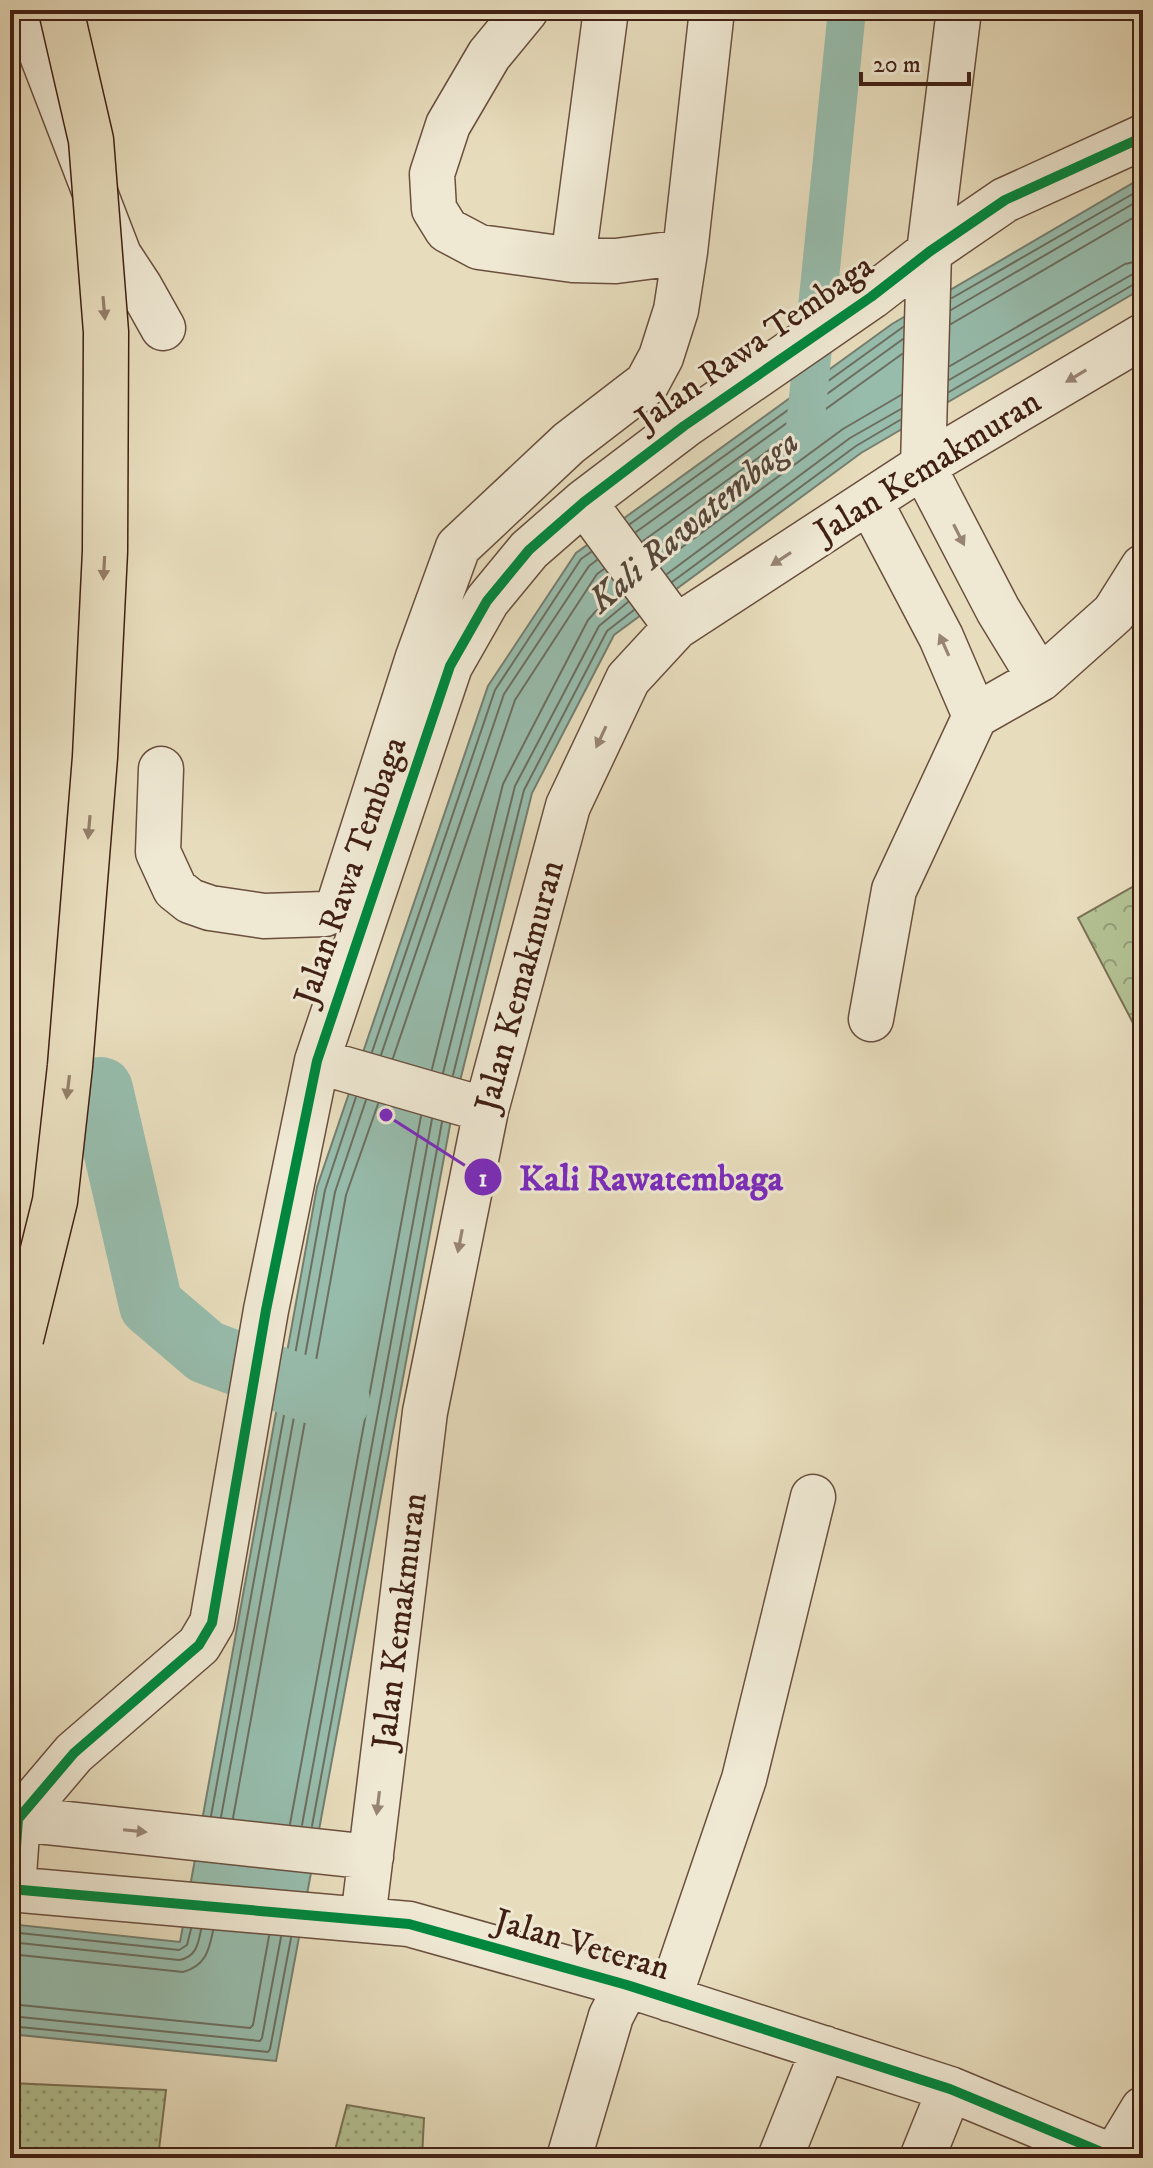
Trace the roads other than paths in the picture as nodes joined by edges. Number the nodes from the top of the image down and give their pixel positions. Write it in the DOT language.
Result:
graph roads {
  1 [pos="34,10"];
  2 [pos="61,10"];
  3 [pos="526,10"];
  4 [pos="606,10"];
  5 [pos="712,10"];
  6 [pos="959,10"];
  7 [pos="1143,137"];
  8 [pos="685,252"];
  9 [pos="573,260"];
  10 [pos="928,269"];
  11 [pos="163,328"];
  12 [pos="1143,336"];
  13 [pos="647,383"];
  14 [pos="684,426"];
  15 [pos="923,447"];
  16 [pos="870,502"];
  17 [pos="590,509"];
  18 [pos="1143,567"];
  19 [pos="667,616"];
  20 [pos="1040,679"];
  21 [pos="975,716"];
  22 [pos="161,769"];
  23 [pos="871,1019"];
  24 [pos="325,1063"];
  25 [pos="479,1108"];
  26 [pos="21,1339"];
  27 [pos="813,1497"];
  28 [pos="29,1821"];
  29 [pos="371,1857"];
  30 [pos="25,1890"];
  31 [pos="363,1919"];
  32 [pos="409,1924"];
  33 [pos="616,1982"];
  34 [pos="669,1999"];
  35 [pos="824,2048"];
  36 [pos="950,2089"];
  37 [pos="1143,2109"];
  38 [pos="1108,2156"];
  39 [pos="569,2158"];
  40 [pos="780,2158"];
  41 [pos="922,2158"];
  1 -- 11 [label="street"];
  2 -- 26 [label="highway, one-way, bridge"];
  3 -- 9 [label="street"];
  4 -- 9 [label="street"];
  5 -- 8 [label="street"];
  6 -- 10 [label="street"];
  7 -- 10 [label="street, Jalan Rawa Tembaga"];
  8 -- 9 [label="street"];
  8 -- 13 [label="street"];
  10 -- 14 [label="street, Jalan Rawa Tembaga"];
  10 -- 15 [label="street"];
  12 -- 15 [label="street, Jalan Kemakmuran, one-way"];
  13 -- 14 [label="street"];
  13 -- 22 [label="street"];
  14 -- 17 [label="street, Jalan Rawa Tembaga"];
  15 -- 16 [label="street, Jalan Kemakmuran"];
  15 -- 20 [label="street, one-way"];
  16 -- 19 [label="street, Jalan Kemakmuran, one-way"];
  21 -- 16 [label="street, one-way"];
  17 -- 19 [label="street"];
  17 -- 24 [label="street, Jalan Rawa Tembaga"];
  18 -- 20 [label="street"];
  19 -- 25 [label="street, Jalan Kemakmuran, one-way"];
  20 -- 21 [label="street"];
  21 -- 23 [label="street"];
  24 -- 25 [label="street"];
  24 -- 28 [label="street, Jalan Rawa Tembaga"];
  25 -- 29 [label="street, Jalan Kemakmuran, one-way"];
  27 -- 34 [label="street"];
  28 -- 29 [label="street, one-way"];
  28 -- 30 [label="street"];
  29 -- 31 [label="street, Jalan Kemakmuran"];
  29 -- 32 [label="street"];
  30 -- 31 [label="street, Jalan Veteran"];
  31 -- 32 [label="street, Jalan Veteran"];
  32 -- 33 [label="street, Jalan Veteran"];
  33 -- 34 [label="street, Jalan Veteran"];
  33 -- 39 [label="street"];
  34 -- 35 [label="street, Jalan Veteran"];
  35 -- 36 [label="street, Jalan Veteran"];
  35 -- 40 [label="street"];
  36 -- 38 [label="street, Jalan Veteran"];
  36 -- 41 [label="street"];
  37 -- 38 [label="street"];
}
